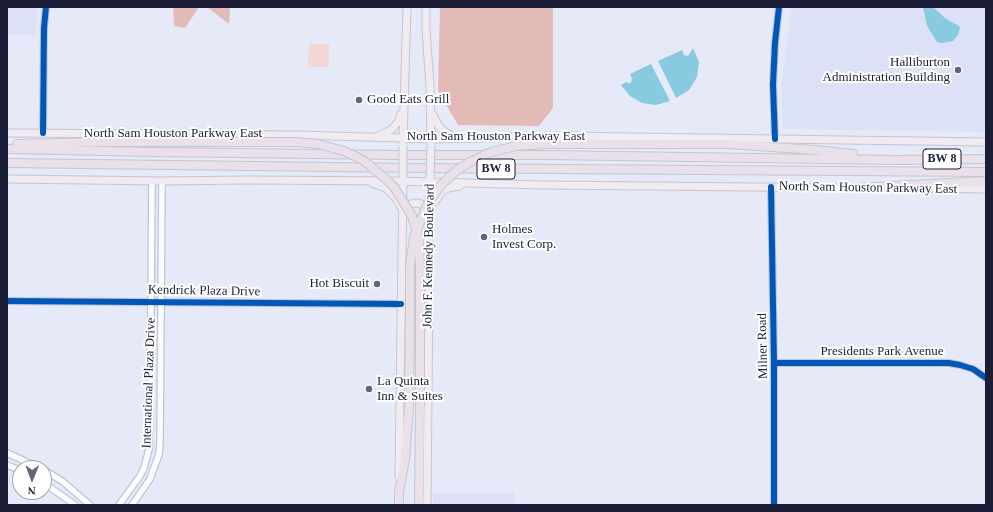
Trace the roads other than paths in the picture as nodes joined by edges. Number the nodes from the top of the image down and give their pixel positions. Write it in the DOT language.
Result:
graph roads {
  1 [pos="46,7"];
  2 [pos="407,7"];
  3 [pos="426,7"];
  4 [pos="780,7"];
  5 [pos="403,107"];
  6 [pos="431,111"];
  7 [pos="7,133"];
  8 [pos="43,133"];
  9 [pos="374,137"];
  10 [pos="403,137"];
  11 [pos="461,139"];
  12 [pos="775,139"];
  13 [pos="431,142"];
  14 [pos="986,142"];
  15 [pos="7,145"];
  16 [pos="7,148"];
  17 [pos="986,159"];
  18 [pos="897,160"];
  19 [pos="7,163"];
  20 [pos="986,172"];
  21 [pos="403,178"];
  22 [pos="7,179"];
  23 [pos="430,179"];
  24 [pos="152,181"];
  25 [pos="162,181"];
  26 [pos="365,181"];
  27 [pos="986,181"];
  28 [pos="503,184"];
  29 [pos="771,187"];
  30 [pos="857,188"];
  31 [pos="986,189"];
  32 [pos="403,211"];
  33 [pos="430,212"];
  34 [pos="430,255"];
  35 [pos="7,301"];
  36 [pos="151,302"];
  37 [pos="162,302"];
  38 [pos="401,304"];
  39 [pos="774,363"];
  40 [pos="986,378"];
  41 [pos="150,382"];
  42 [pos="161,382"];
  43 [pos="7,453"];
  44 [pos="147,458"];
  45 [pos="22,460"];
  46 [pos="156,464"];
  47 [pos="52,476"];
  48 [pos="52,489"];
  49 [pos="399,492"];
  50 [pos="75,505"];
  51 [pos="90,505"];
  52 [pos="119,505"];
  53 [pos="132,505"];
  54 [pos="399,505"];
  55 [pos="419,505"];
  56 [pos="427,505"];
  57 [pos="774,505"];
  1 -- 8 [label="street"];
  2 -- 5 [label="main road, John F. Kennedy Boulevard"];
  3 -- 6 [label="main road, John F. Kennedy Boulevard"];
  4 -- 12 [label="street"];
  5 -- 9 [label="main road"];
  5 -- 10 [label="main road, John F. Kennedy Boulevard"];
  6 -- 11 [label="main road"];
  6 -- 13 [label="main road, John F. Kennedy Boulevard"];
  7 -- 8 [label="main road, North Sam Houston Parkway East"];
  8 -- 9 [label="main road, North Sam Houston Parkway East"];
  9 -- 10 [label="main road, North Sam Houston Parkway East"];
  10 -- 13 [label="main road, North Sam Houston Parkway East"];
  10 -- 21 [label="main road, John F. Kennedy Boulevard, bridge"];
  11 -- 12 [label="main road, North Sam Houston Parkway East"];
  11 -- 13 [label="main road, North Sam Houston Parkway East"];
  12 -- 14 [label="main road, North Sam Houston Parkway East"];
  13 -- 23 [label="main road, John F. Kennedy Boulevard, bridge"];
  15 -- 55 [label="highway, bridge"];
  16 -- 18 [label="highway, North Sam Houston Parkway East / BW 8"];
  17 -- 18 [label="highway, North Sam Houston Parkway East / BW 8"];
  18 -- 49 [label="highway, bridge"];
  19 -- 20 [label="highway, North Sam Houston Parkway East / BW 8"];
  21 -- 23 [label="main road, North Sam Houston Parkway East"];
  21 -- 26 [label="main road, North Sam Houston Parkway East"];
  21 -- 32 [label="main road, John F. Kennedy Boulevard"];
  22 -- 24 [label="main road, North Sam Houston Parkway East"];
  23 -- 28 [label="main road, North Sam Houston Parkway East"];
  23 -- 33 [label="main road, John F. Kennedy Boulevard"];
  24 -- 25 [label="main road, North Sam Houston Parkway East"];
  24 -- 36 [label="street, International Plaza Drive"];
  25 -- 26 [label="main road, North Sam Houston Parkway East"];
  25 -- 37 [label="street, International Plaza Drive"];
  26 -- 32 [label="main road"];
  27 -- 30 [label="highway"];
  28 -- 29 [label="main road, North Sam Houston Parkway East"];
  28 -- 33 [label="main road"];
  29 -- 30 [label="main road, North Sam Houston Parkway East"];
  29 -- 39 [label="street, Milner Road"];
  30 -- 31 [label="main road, North Sam Houston Parkway East"];
  32 -- 34 [label="main road"];
  32 -- 38 [label="main road, John F. Kennedy Boulevard"];
  33 -- 34 [label="main road, John F. Kennedy Boulevard"];
  34 -- 56 [label="main road, John F. Kennedy Boulevard"];
  35 -- 36 [label="street, Kendrick Plaza Drive"];
  36 -- 37 [label="street, Kendrick Plaza Drive"];
  36 -- 41 [label="street, International Plaza Drive"];
  37 -- 38 [label="street, Kendrick Plaza Drive"];
  37 -- 42 [label="street, International Plaza Drive"];
  38 -- 49 [label="main road, John F. Kennedy Boulevard"];
  39 -- 40 [label="street, Presidents Park Avenue"];
  39 -- 57 [label="street, Milner Road"];
  41 -- 42 [label="street"];
  41 -- 44 [label="street, International Plaza Drive"];
  42 -- 46 [label="street, International Plaza Drive"];
  43 -- 45 [label="street"];
  44 -- 46 [label="street"];
  44 -- 52 [label="street, International Plaza Drive"];
  46 -- 53 [label="street, International Plaza Drive"];
  47 -- 51 [label="street"];
  48 -- 50 [label="street"];
  49 -- 54 [label="highway, John F. Kennedy Boulevard"];
}
